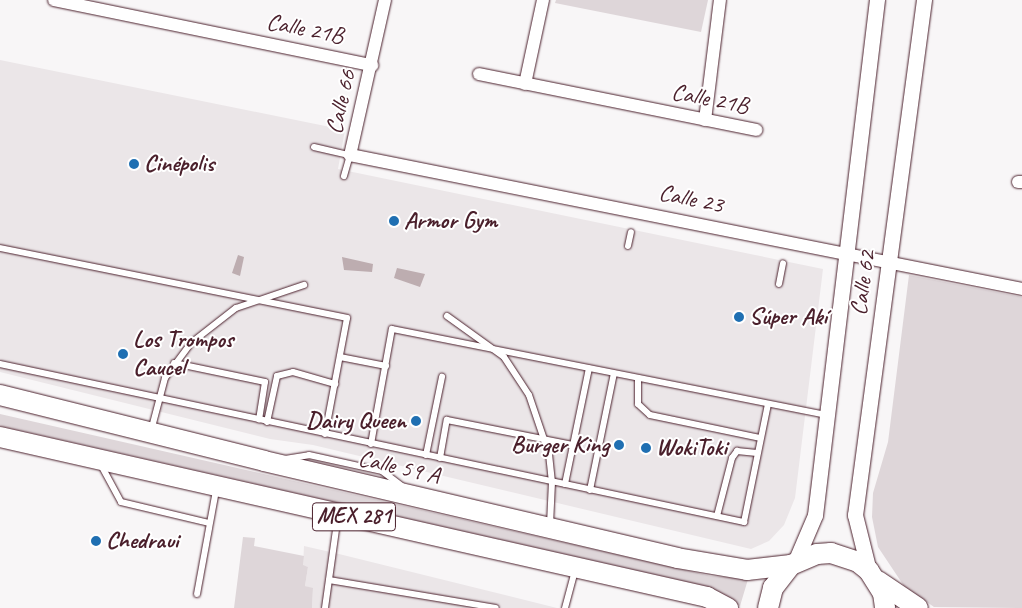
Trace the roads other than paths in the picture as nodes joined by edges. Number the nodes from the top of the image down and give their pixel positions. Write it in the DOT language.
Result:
graph roads {
  1 [pos="54,0"];
  2 [pos="385,0"];
  3 [pos="543,0"];
  4 [pos="720,0"];
  5 [pos="877,0"];
  6 [pos="924,0"];
  7 [pos="372,65"];
  8 [pos="479,74"];
  9 [pos="525,84"];
  10 [pos="705,120"];
  11 [pos="756,130"];
  12 [pos="314,147"];
  13 [pos="350,155"];
  14 [pos="344,176"];
  15 [pos="631,232"];
  16 [pos="628,246"];
  17 [pos="0,248"];
  18 [pos="846,256"];
  19 [pos="783,263"];
  20 [pos="888,264"];
  21 [pos="779,284"];
  22 [pos="304,285"];
  23 [pos="1022,290"];
  24 [pos="258,300"];
  25 [pos="448,316"];
  26 [pos="488,348"];
  27 [pos="340,357"];
  28 [pos="174,363"];
  29 [pos="0,364"];
  30 [pos="386,366"];
  31 [pos="589,368"];
  32 [pos="614,373"];
  33 [pos="442,377"];
  34 [pos="638,378"];
  35 [pos="335,384"];
  36 [pos="0,394"];
  37 [pos="158,399"];
  38 [pos="768,404"];
  39 [pos="827,415"];
  40 [pos="259,420"];
  41 [pos="267,422"];
  42 [pos="151,432"];
  43 [pos="325,434"];
  44 [pos="0,437"];
  45 [pos="760,438"];
  46 [pos="545,439"];
  47 [pos="371,444"];
  48 [pos="573,445"];
  49 [pos="758,453"];
  50 [pos="426,455"];
  51 [pos="440,458"];
  52 [pos="98,460"];
  53 [pos="552,482"];
  54 [pos="565,484"];
  55 [pos="216,486"];
  56 [pos="590,490"];
  57 [pos="338,514"];
  58 [pos="717,516"];
  59 [pos="209,523"];
  60 [pos="550,528"];
  61 [pos="793,564"];
  62 [pos="576,567"];
  63 [pos="873,576"];
  64 [pos="329,580"];
  65 [pos="197,594"];
  66 [pos="724,607"];
  67 [pos="325,608"];
  68 [pos="496,608"];
  69 [pos="565,608"];
  70 [pos="768,608"];
  71 [pos="886,608"];
  72 [pos="918,608"];
  1 -- 7 [label="street, Calle 21B"];
  2 -- 7 [label="street, Calle 66"];
  3 -- 9 [label="street"];
  4 -- 10 [label="street"];
  5 -- 18 [label="street, Calle 62"];
  6 -- 20 [label="street, Calle 62"];
  7 -- 13 [label="street, Calle 66"];
  8 -- 9 [label="street, Calle 21B"];
  9 -- 10 [label="street, Calle 21B"];
  10 -- 11 [label="street, Calle 21B"];
  12 -- 13 [label="lane"];
  13 -- 14 [label="lane"];
  13 -- 18 [label="street, Calle 23"];
  15 -- 16 [label="lane"];
  17 -- 24 [label="lane"];
  18 -- 20 [label="street, Calle 23"];
  18 -- 39 [label="street, Calle 62"];
  19 -- 21 [label="lane"];
  20 -- 23 [label="street, Calle 23"];
  20 -- 63 [label="street, Calle 62"];
  22 -- 24 [label="lane"];
  24 -- 27 [label="lane"];
  24 -- 28 [label="lane"];
  25 -- 26 [label="lane"];
  26 -- 30 [label="lane"];
  26 -- 31 [label="lane"];
  26 -- 46 [label="lane"];
  27 -- 30 [label="lane"];
  27 -- 35 [label="lane"];
  28 -- 37 [label="lane"];
  28 -- 40 [label="lane"];
  29 -- 37 [label="lane"];
  30 -- 47 [label="lane"];
  31 -- 32 [label="lane"];
  31 -- 48 [label="lane"];
  32 -- 34 [label="lane"];
  32 -- 56 [label="lane"];
  33 -- 50 [label="lane"];
  34 -- 38 [label="lane"];
  34 -- 45 [label="lane"];
  35 -- 41 [label="lane"];
  35 -- 43 [label="lane"];
  36 -- 42 [label="main road, Calle 59 A / MEX 281"];
  37 -- 40 [label="lane"];
  37 -- 42 [label="lane"];
  38 -- 39 [label="lane"];
  38 -- 45 [label="lane"];
  39 -- 61 [label="street, Calle 62"];
  40 -- 41 [label="lane"];
  41 -- 43 [label="lane"];
  42 -- 60 [label="main road, Calle 59 A / MEX 281"];
  43 -- 47 [label="lane"];
  44 -- 52 [label="main road, MEX 281"];
  45 -- 49 [label="lane"];
  46 -- 48 [label="lane"];
  46 -- 51 [label="lane"];
  46 -- 53 [label="lane"];
  47 -- 50 [label="lane"];
  48 -- 54 [label="lane"];
  49 -- 58 [label="lane"];
  49 -- 58 [label="lane"];
  50 -- 51 [label="lane"];
  51 -- 53 [label="lane"];
  52 -- 55 [label="main road, MEX 281"];
  52 -- 59 [label="lane"];
  53 -- 54 [label="lane"];
  53 -- 60 [label="lane"];
  54 -- 56 [label="lane"];
  55 -- 57 [label="main road, MEX 281"];
  55 -- 59 [label="lane"];
  56 -- 58 [label="lane"];
  57 -- 62 [label="main road, MEX 281"];
  57 -- 64 [label="lane"];
  59 -- 65 [label="lane"];
  60 -- 61 [label="main road, Calle 59 A / MEX 281"];
  61 -- 63 [label="main road, Calle 59 A"];
  61 -- 70 [label="main road"];
  62 -- 66 [label="main road, MEX 281"];
  62 -- 69 [label="lane"];
  63 -- 71 [label="main road"];
  63 -- 72 [label="main road"];
  64 -- 67 [label="lane"];
  64 -- 68 [label="lane"];
}
